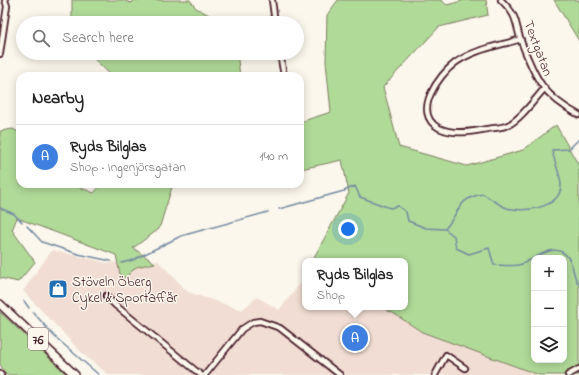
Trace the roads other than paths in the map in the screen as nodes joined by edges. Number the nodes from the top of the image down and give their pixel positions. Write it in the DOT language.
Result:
graph roads {
  1 [pos="5,0"];
  2 [pos="272,0"];
  3 [pos="501,0"];
  4 [pos="274,16"];
  5 [pos="521,39"];
  6 [pos="0,54"];
  7 [pos="281,60"];
  8 [pos="283,72"];
  9 [pos="544,89"];
  10 [pos="579,115"];
  11 [pos="106,296"];
  12 [pos="0,304"];
  13 [pos="465,368"];
  14 [pos="579,369"];
  15 [pos="75,375"];
  16 [pos="201,375"];
  17 [pos="205,375"];
  18 [pos="340,375"];
  19 [pos="435,375"];
  20 [pos="568,375"];
  1 -- 6 [label="street"];
  2 -- 4 [label="street"];
  3 -- 5 [label="street, Textgatan"];
  5 -- 9 [label="street, Textgatan"];
  5 -- 9 [label="street"];
  7 -- 8 [label="street"];
  9 -- 10 [label="street, Textgatan"];
  11 -- 16 [label="street"];
  12 -- 15 [label="main road, 76"];
  13 -- 19 [label="street"];
  14 -- 20 [label="street"];
  17 -- 18 [label="street"];
}
